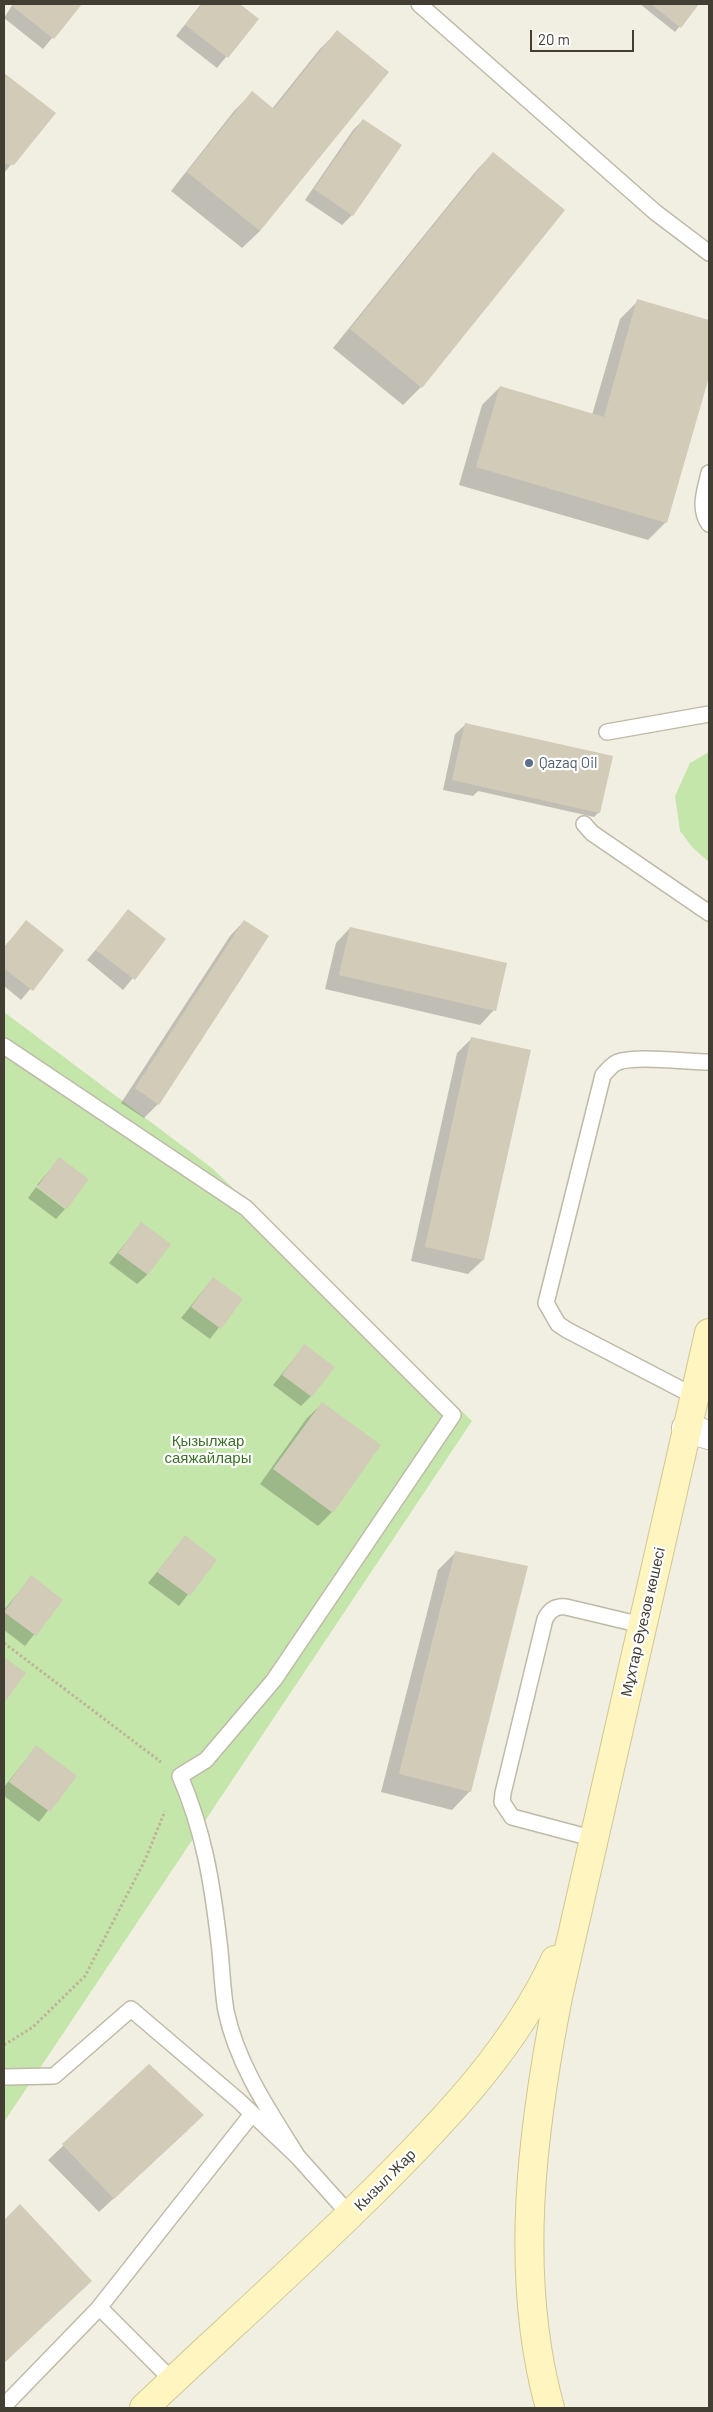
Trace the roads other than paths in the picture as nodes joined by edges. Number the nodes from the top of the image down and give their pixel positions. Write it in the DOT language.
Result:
graph roads {
  1 [pos="419,4"];
  2 [pos="709,253"];
  3 [pos="709,473"];
  4 [pos="709,524"];
  5 [pos="709,714"];
  6 [pos="607,732"];
  7 [pos="584,824"];
  8 [pos="709,914"];
  9 [pos="4,1046"];
  10 [pos="709,1062"];
  11 [pos="709,1333"];
  12 [pos="694,1396"];
  13 [pos="698,1432"];
  14 [pos="642,1625"];
  15 [pos="594,1839"];
  16 [pos="578,1911"];
  17 [pos="4,2077"];
  18 [pos="252,2114"];
  19 [pos="298,2157"];
  20 [pos="350,2215"];
  21 [pos="98,2309"];
  22 [pos="173,2381"];
  23 [pos="4,2406"];
  24 [pos="144,2408"];
  25 [pos="550,2408"];
  1 -- 2 [label="lane"];
  3 -- 4 [label="lane"];
  5 -- 6 [label="lane"];
  7 -- 8 [label="lane"];
  9 -- 19 [label="lane"];
  10 -- 12 [label="lane"];
  11 -- 12 [label="main road, Мұхтар Әуезов көшесі"];
  12 -- 13 [label="main road, Мұхтар Әуезов көшесі"];
  13 -- 14 [label="main road, Мұхтар Әуезов көшесі"];
  14 -- 15 [label="main road, Мұхтар Әуезов көшесі"];
  14 -- 15 [label="lane"];
  15 -- 16 [label="main road, Мұхтар Әуезов көшесі"];
  16 -- 20 [label="main road, Кызыл Жар"];
  16 -- 25 [label="main road"];
  17 -- 18 [label="lane"];
  18 -- 19 [label="lane"];
  18 -- 21 [label="lane"];
  19 -- 20 [label="lane"];
  20 -- 22 [label="main road, Кызыл Жар"];
  21 -- 22 [label="lane"];
  21 -- 23 [label="lane"];
  22 -- 24 [label="main road, Кызыл Жар"];
}
